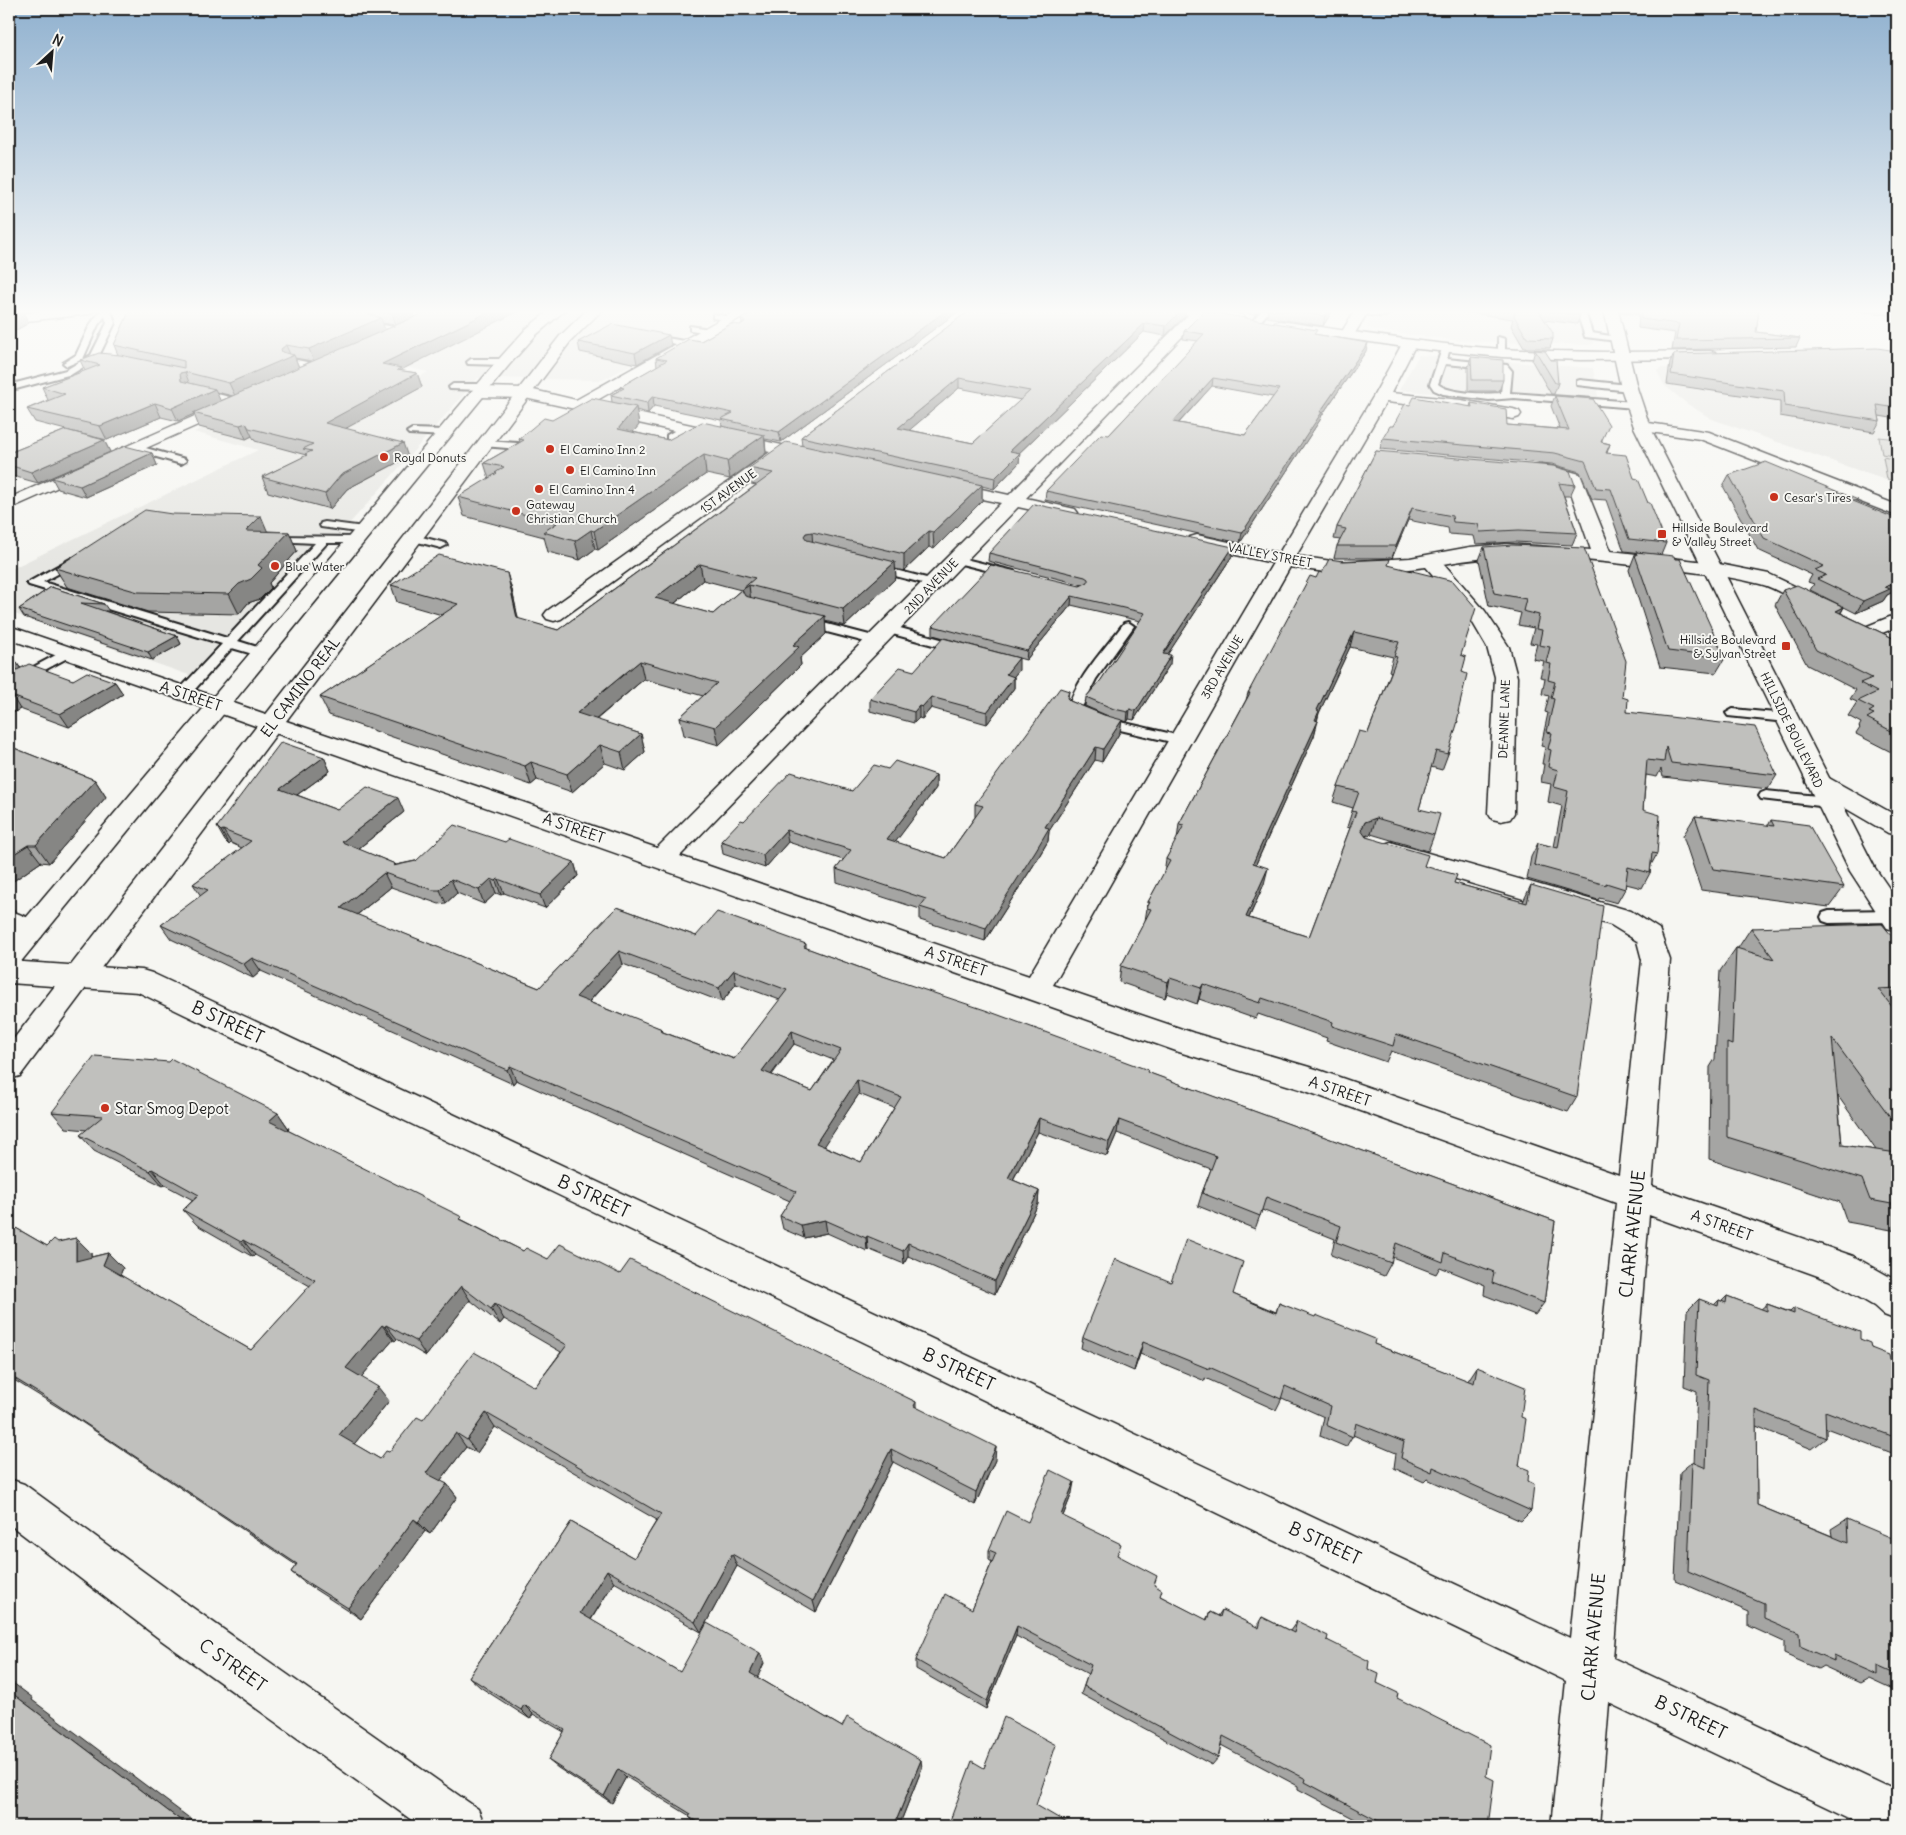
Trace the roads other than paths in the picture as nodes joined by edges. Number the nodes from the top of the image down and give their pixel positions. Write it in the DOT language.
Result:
graph roads {
  1 [pos="213,396"];
  2 [pos="253,396"];
  3 [pos="477,396"];
  4 [pos="523,396"];
  5 [pos="537,396"];
  6 [pos="595,396"];
  7 [pos="1113,396"];
  8 [pos="1480,396"];
  9 [pos="1505,396"];
  10 [pos="1632,396"];
  11 [pos="1381,397"];
  12 [pos="239,402"];
  13 [pos="578,405"];
  14 [pos="1635,405"];
  15 [pos="1513,414"];
  16 [pos="1642,427"];
  17 [pos="412,432"];
  18 [pos="445,433"];
  19 [pos="799,439"];
  20 [pos="486,444"];
  21 [pos="518,446"];
  22 [pos="135,448"];
  23 [pos="783,451"];
  24 [pos="181,461"];
  25 [pos="831,461"];
  26 [pos="1522,469"];
  27 [pos="927,482"];
  28 [pos="1014,501"];
  29 [pos="9,504"];
  30 [pos="1897,511"];
  31 [pos="1081,516"];
  32 [pos="325,525"];
  33 [pos="360,535"];
  34 [pos="1178,537"];
  35 [pos="414,538"];
  36 [pos="278,539"];
  37 [pos="324,540"];
  38 [pos="441,545"];
  39 [pos="84,556"];
  40 [pos="1603,556"];
  41 [pos="957,560"];
  42 [pos="1284,560"];
  43 [pos="1430,560"];
  44 [pos="860,564"];
  45 [pos="1714,569"];
  46 [pos="1023,576"];
  47 [pos="934,583"];
  48 [pos="554,615"];
  49 [pos="790,618"];
  50 [pos="1897,620"];
  51 [pos="1855,623"];
  52 [pos="1128,626"];
  53 [pos="9,632"];
  54 [pos="883,635"];
  55 [pos="1897,643"];
  56 [pos="230,644"];
  57 [pos="973,652"];
  58 [pos="67,653"];
  59 [pos="262,653"];
  60 [pos="9,685"];
  61 [pos="183,694"];
  62 [pos="218,706"];
  63 [pos="1733,713"];
  64 [pos="1786,718"];
  65 [pos="271,724"];
  66 [pos="1180,740"];
  67 [pos="1823,792"];
  68 [pos="1766,796"];
  69 [pos="1500,812"];
  70 [pos="1897,827"];
  71 [pos="1370,845"];
  72 [pos="662,859"];
  73 [pos="1829,917"];
  74 [pos="1896,919"];
  75 [pos="20,925"];
  76 [pos="9,957"];
  77 [pos="9,972"];
  78 [pos="79,976"];
  79 [pos="1036,989"];
  80 [pos="9,1068"];
  81 [pos="1636,1195"];
  82 [pos="1897,1302"];
  83 [pos="9,1499"];
  84 [pos="1590,1668"];
  85 [pos="1897,1816"];
  86 [pos="460,1826"];
  87 [pos="1575,1826"];
  1 -- 12 [label="lane"];
  2 -- 12 [label="street"];
  3 -- 18 [label="street"];
  4 -- 20 [label="street, EL CAMINO REAL"];
  5 -- 13 [label="street"];
  6 -- 13 [label="street"];
  7 -- 28 [label="street, 2ND AVENUE"];
  8 -- 9 [label="lane"];
  9 -- 14 [label="lane"];
  10 -- 14 [label="street, HILLSIDE BOULEVARD"];
  11 -- 15 [label="street"];
  11 -- 42 [label="street, 3RD AVENUE"];
  12 -- 22 [label="street"];
  13 -- 23 [label="street"];
  14 -- 16 [label="street, HILLSIDE BOULEVARD"];
  16 -- 30 [label="street"];
  16 -- 45 [label="street, HILLSIDE BOULEVARD"];
  17 -- 18 [label="lane"];
  18 -- 33 [label="street"];
  19 -- 23 [label="street, 1ST AVENUE"];
  20 -- 21 [label="lane"];
  20 -- 35 [label="street, EL CAMINO REAL"];
  22 -- 24 [label="lane"];
  22 -- 29 [label="street"];
  23 -- 25 [label="street"];
  23 -- 48 [label="street, 1ST AVENUE"];
  26 -- 40 [label="street"];
  27 -- 28 [label="street"];
  28 -- 31 [label="street"];
  28 -- 41 [label="street, 2ND AVENUE"];
  32 -- 33 [label="lane"];
  33 -- 37 [label="lane"];
  33 -- 59 [label="street"];
  34 -- 42 [label="street, VALLEY STREET"];
  35 -- 38 [label="lane"];
  35 -- 65 [label="street, EL CAMINO REAL"];
  36 -- 37 [label="lane"];
  37 -- 56 [label="lane"];
  39 -- 56 [label="lane"];
  40 -- 43 [label="street, VALLEY STREET"];
  40 -- 45 [label="street, VALLEY STREET"];
  41 -- 46 [label="lane"];
  41 -- 47 [label="street, 2ND AVENUE"];
  42 -- 43 [label="street, VALLEY STREET"];
  42 -- 66 [label="street, 3RD AVENUE"];
  43 -- 69 [label="street, DEANNE LANE"];
  44 -- 47 [label="lane"];
  45 -- 51 [label="street, VALLEY STREET"];
  45 -- 64 [label="street, HILLSIDE BOULEVARD"];
  47 -- 54 [label="street, 2ND AVENUE"];
  49 -- 54 [label="lane"];
  50 -- 51 [label="street"];
  51 -- 55 [label="street, VALLEY STREET"];
  52 -- 66 [label="lane"];
  53 -- 58 [label="street, A STREET"];
  54 -- 57 [label="lane"];
  54 -- 72 [label="street, 2ND AVENUE"];
  56 -- 59 [label="lane"];
  56 -- 61 [label="lane"];
  58 -- 60 [label="lane"];
  58 -- 61 [label="street, A STREET"];
  59 -- 62 [label="street"];
  61 -- 62 [label="street, A STREET"];
  62 -- 65 [label="street, A STREET"];
  62 -- 75 [label="street"];
  63 -- 64 [label="lane"];
  64 -- 67 [label="street, HILLSIDE BOULEVARD"];
  65 -- 72 [label="street, A STREET"];
  65 -- 78 [label="street, EL CAMINO REAL"];
  66 -- 79 [label="street, 3RD AVENUE"];
  67 -- 68 [label="lane"];
  67 -- 70 [label="street"];
  67 -- 74 [label="street, HILLSIDE BOULEVARD"];
  71 -- 81 [label="street, CLARK AVENUE"];
  72 -- 79 [label="street, A STREET"];
  73 -- 74 [label="lane"];
  75 -- 76 [label="street"];
  77 -- 78 [label="street, B STREET"];
  78 -- 80 [label="street, EL CAMINO REAL"];
  78 -- 84 [label="street, B STREET"];
  79 -- 81 [label="street, A STREET"];
  81 -- 82 [label="street, A STREET"];
  81 -- 84 [label="street, CLARK AVENUE"];
  83 -- 86 [label="street, C STREET"];
  84 -- 85 [label="street, B STREET"];
  84 -- 87 [label="street, CLARK AVENUE"];
}
